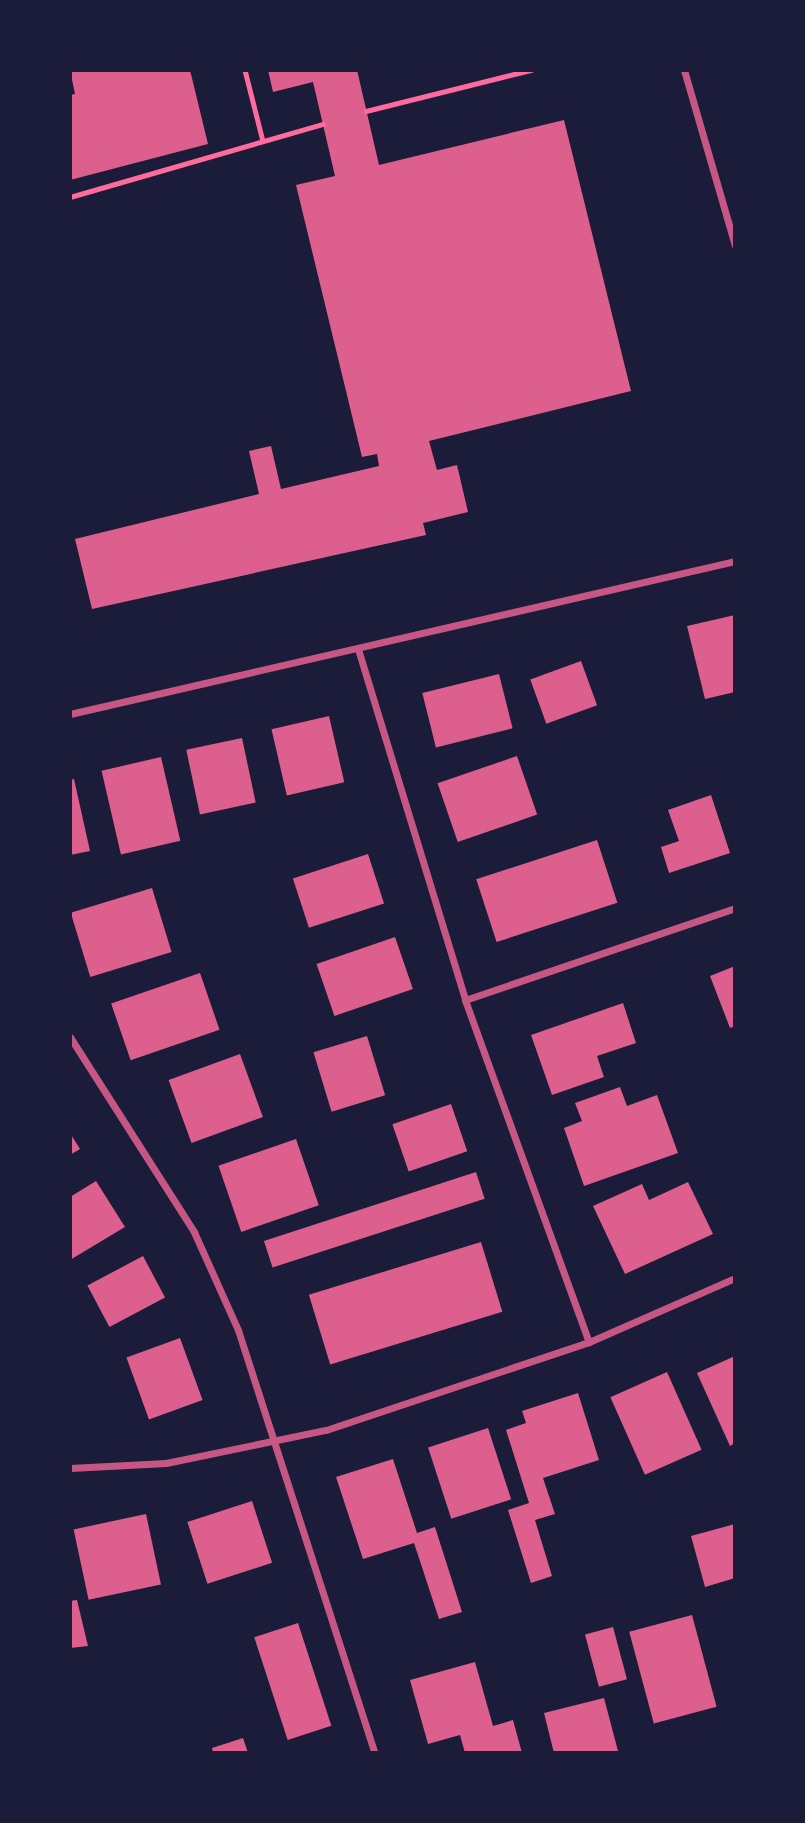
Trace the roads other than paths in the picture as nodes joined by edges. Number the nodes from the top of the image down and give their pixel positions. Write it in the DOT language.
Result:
graph roads {
  1 [pos="684,70"];
  2 [pos="735,246"];
  3 [pos="735,561"];
  4 [pos="358,649"];
  5 [pos="70,715"];
  6 [pos="735,908"];
  7 [pos="465,1000"];
  8 [pos="70,1037"];
  9 [pos="735,1278"];
  10 [pos="589,1342"];
  11 [pos="275,1444"];
  12 [pos="70,1468"];
  13 [pos="375,1753"];
  1 -- 2 [label="street"];
  3 -- 4 [label="street"];
  4 -- 5 [label="street"];
  4 -- 7 [label="street"];
  6 -- 7 [label="street"];
  7 -- 10 [label="street"];
  8 -- 11 [label="street"];
  9 -- 10 [label="street"];
  10 -- 11 [label="street"];
  11 -- 12 [label="street"];
  11 -- 13 [label="street"];
}
